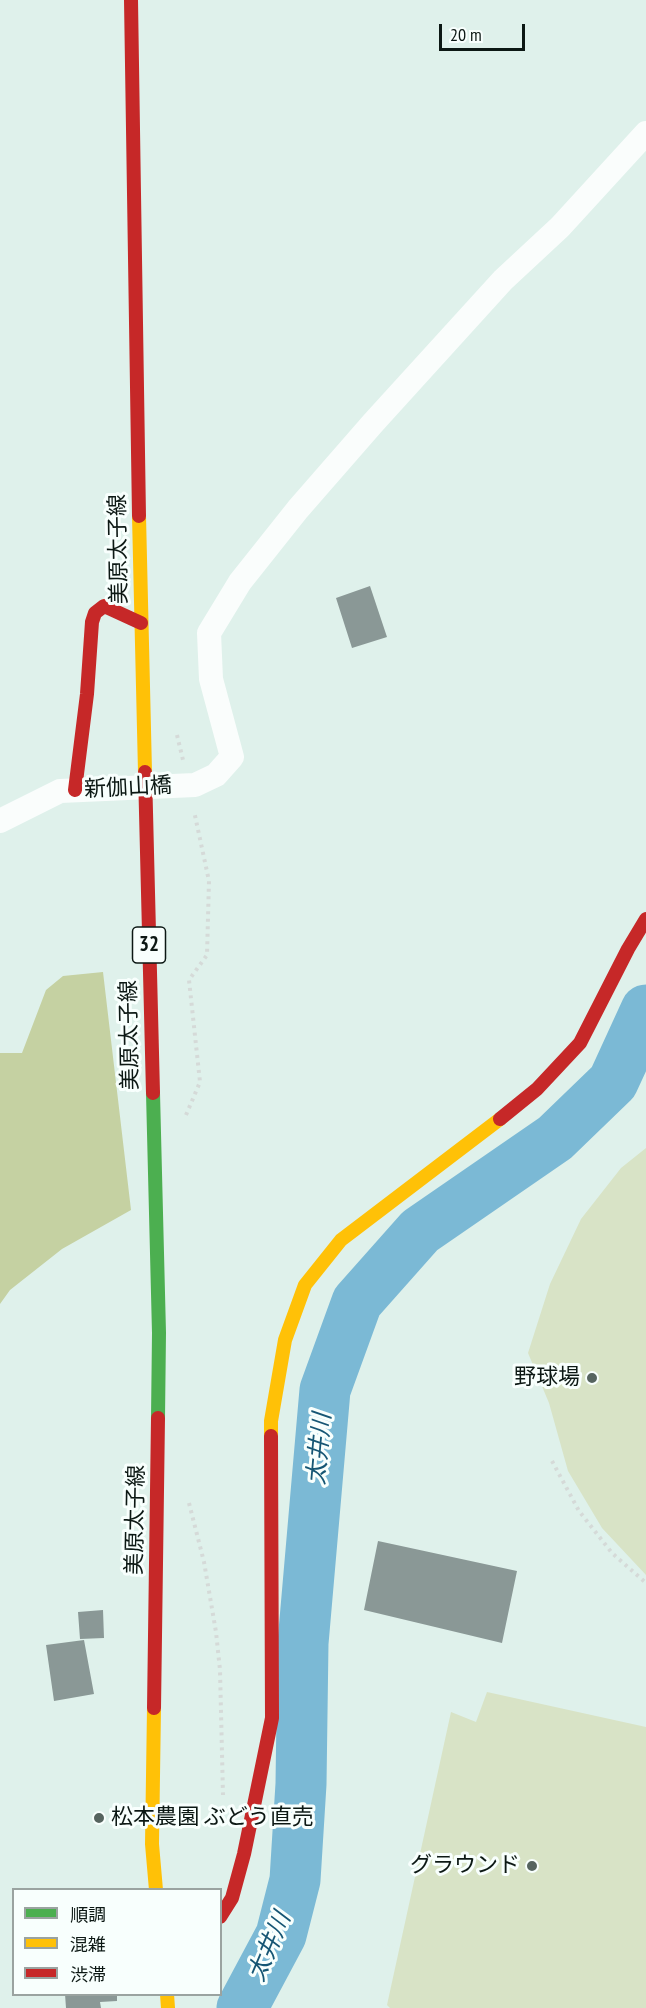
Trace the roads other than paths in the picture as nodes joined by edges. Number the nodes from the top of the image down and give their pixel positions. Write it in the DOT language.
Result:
graph roads {
  1 [pos="131,0"];
  2 [pos="646,133"];
  3 [pos="141,623"];
  4 [pos="68,791"];
  5 [pos="0,822"];
  6 [pos="646,919"];
  7 [pos="156,1888"];
  8 [pos="222,1914"];
  1 -- 3 [label="main road, 美原太子線 / 32"];
  2 -- 4 [label="street, 新伽山橋"];
  3 -- 4 [label="main road"];
  3 -- 7 [label="main road, 美原太子線 / 32"];
  4 -- 5 [label="street"];
  6 -- 8 [label="main road"];
}
